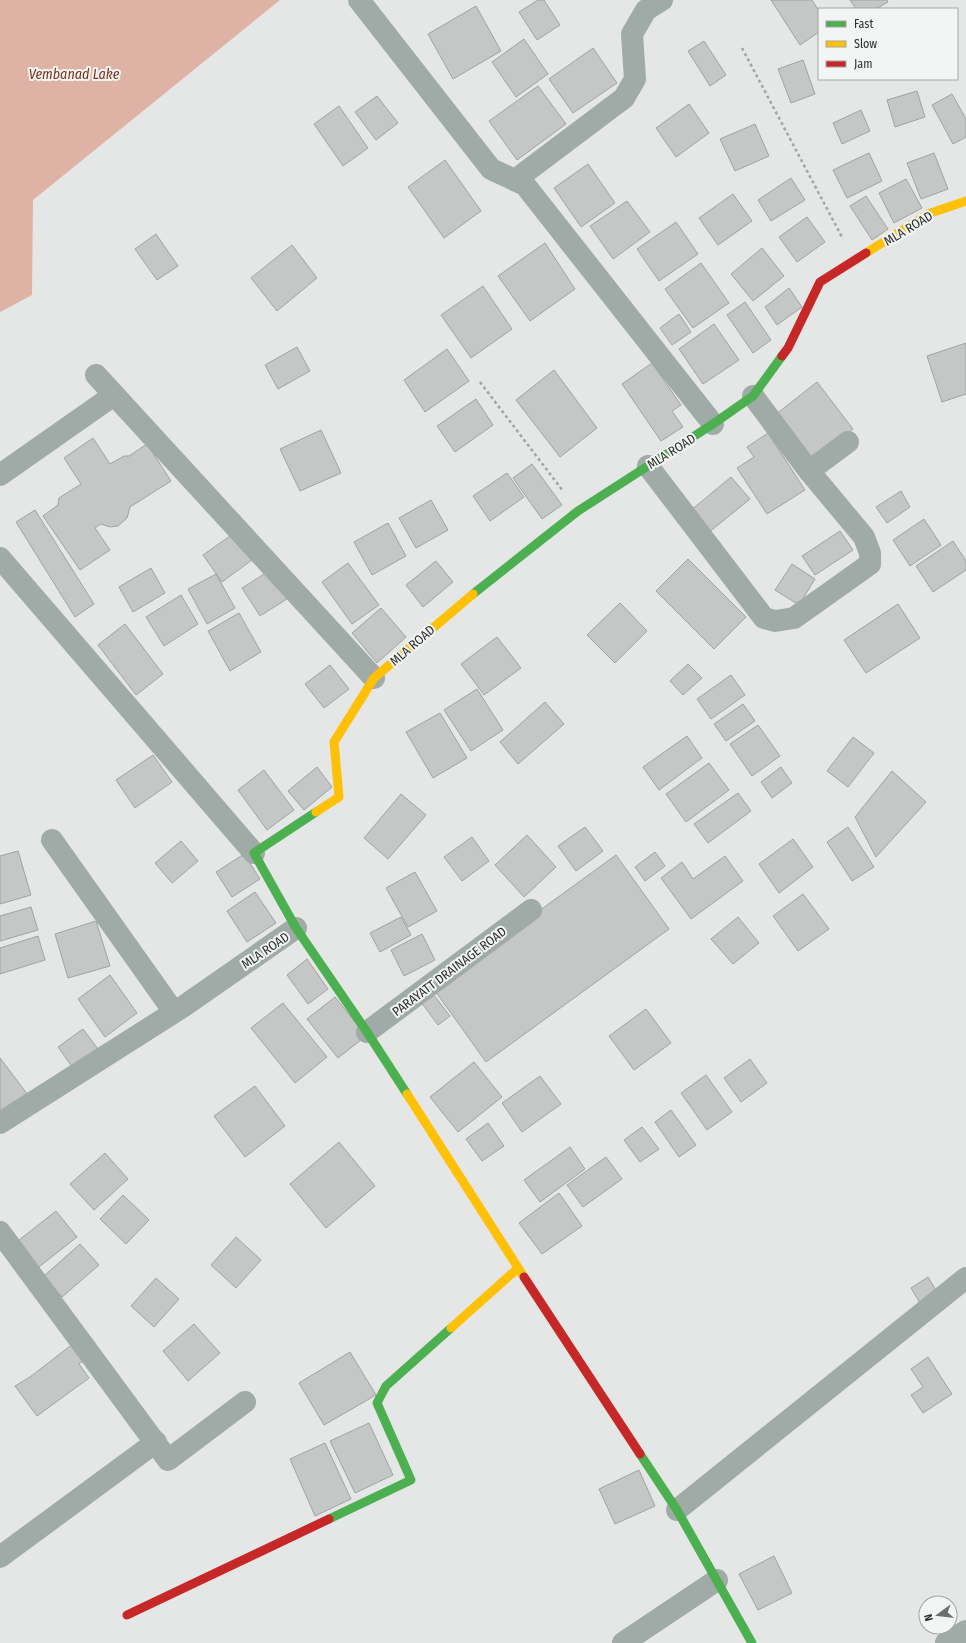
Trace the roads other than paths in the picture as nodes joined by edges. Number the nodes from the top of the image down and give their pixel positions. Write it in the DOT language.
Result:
graph roads {
  1 [pos="359,0"];
  2 [pos="662,0"];
  3 [pos="515,180"];
  4 [pos="966,201"];
  5 [pos="96,375"];
  6 [pos="114,396"];
  7 [pos="753,396"];
  8 [pos="713,424"];
  9 [pos="848,442"];
  10 [pos="648,466"];
  11 [pos="809,471"];
  12 [pos="0,475"];
  13 [pos="0,558"];
  14 [pos="374,678"];
  15 [pos="52,840"];
  16 [pos="254,853"];
  17 [pos="531,910"];
  18 [pos="296,928"];
  19 [pos="174,1012"];
  20 [pos="366,1032"];
  21 [pos="0,1123"];
  22 [pos="0,1232"];
  23 [pos="518,1268"];
  24 [pos="966,1278"];
  25 [pos="245,1402"];
  26 [pos="156,1442"];
  27 [pos="677,1510"];
  28 [pos="0,1557"];
  29 [pos="717,1580"];
  30 [pos="127,1615"];
  31 [pos="966,1631"];
  32 [pos="623,1643"];
  33 [pos="752,1643"];
  34 [pos="946,1643"];
  1 -- 3 [label="street"];
  2 -- 3 [label="street"];
  3 -- 8 [label="street"];
  4 -- 7 [label="street, MLA ROAD"];
  5 -- 6 [label="street"];
  6 -- 12 [label="street"];
  6 -- 14 [label="street"];
  7 -- 8 [label="street, MLA ROAD"];
  7 -- 11 [label="street"];
  8 -- 10 [label="street, MLA ROAD"];
  9 -- 11 [label="street"];
  10 -- 11 [label="street"];
  10 -- 14 [label="street, MLA ROAD"];
  13 -- 16 [label="street"];
  14 -- 16 [label="street, MLA ROAD"];
  15 -- 19 [label="street"];
  16 -- 18 [label="street, MLA ROAD"];
  17 -- 20 [label="street, PARAYATT DRAINAGE ROAD"];
  18 -- 19 [label="street, MLA ROAD"];
  18 -- 20 [label="street"];
  19 -- 21 [label="street, MLA ROAD"];
  20 -- 23 [label="street"];
  22 -- 26 [label="street"];
  23 -- 27 [label="street"];
  23 -- 30 [label="street"];
  24 -- 27 [label="street"];
  25 -- 26 [label="street"];
  26 -- 28 [label="street"];
  27 -- 29 [label="street"];
  29 -- 32 [label="street"];
  29 -- 33 [label="street"];
  31 -- 34 [label="street"];
}
